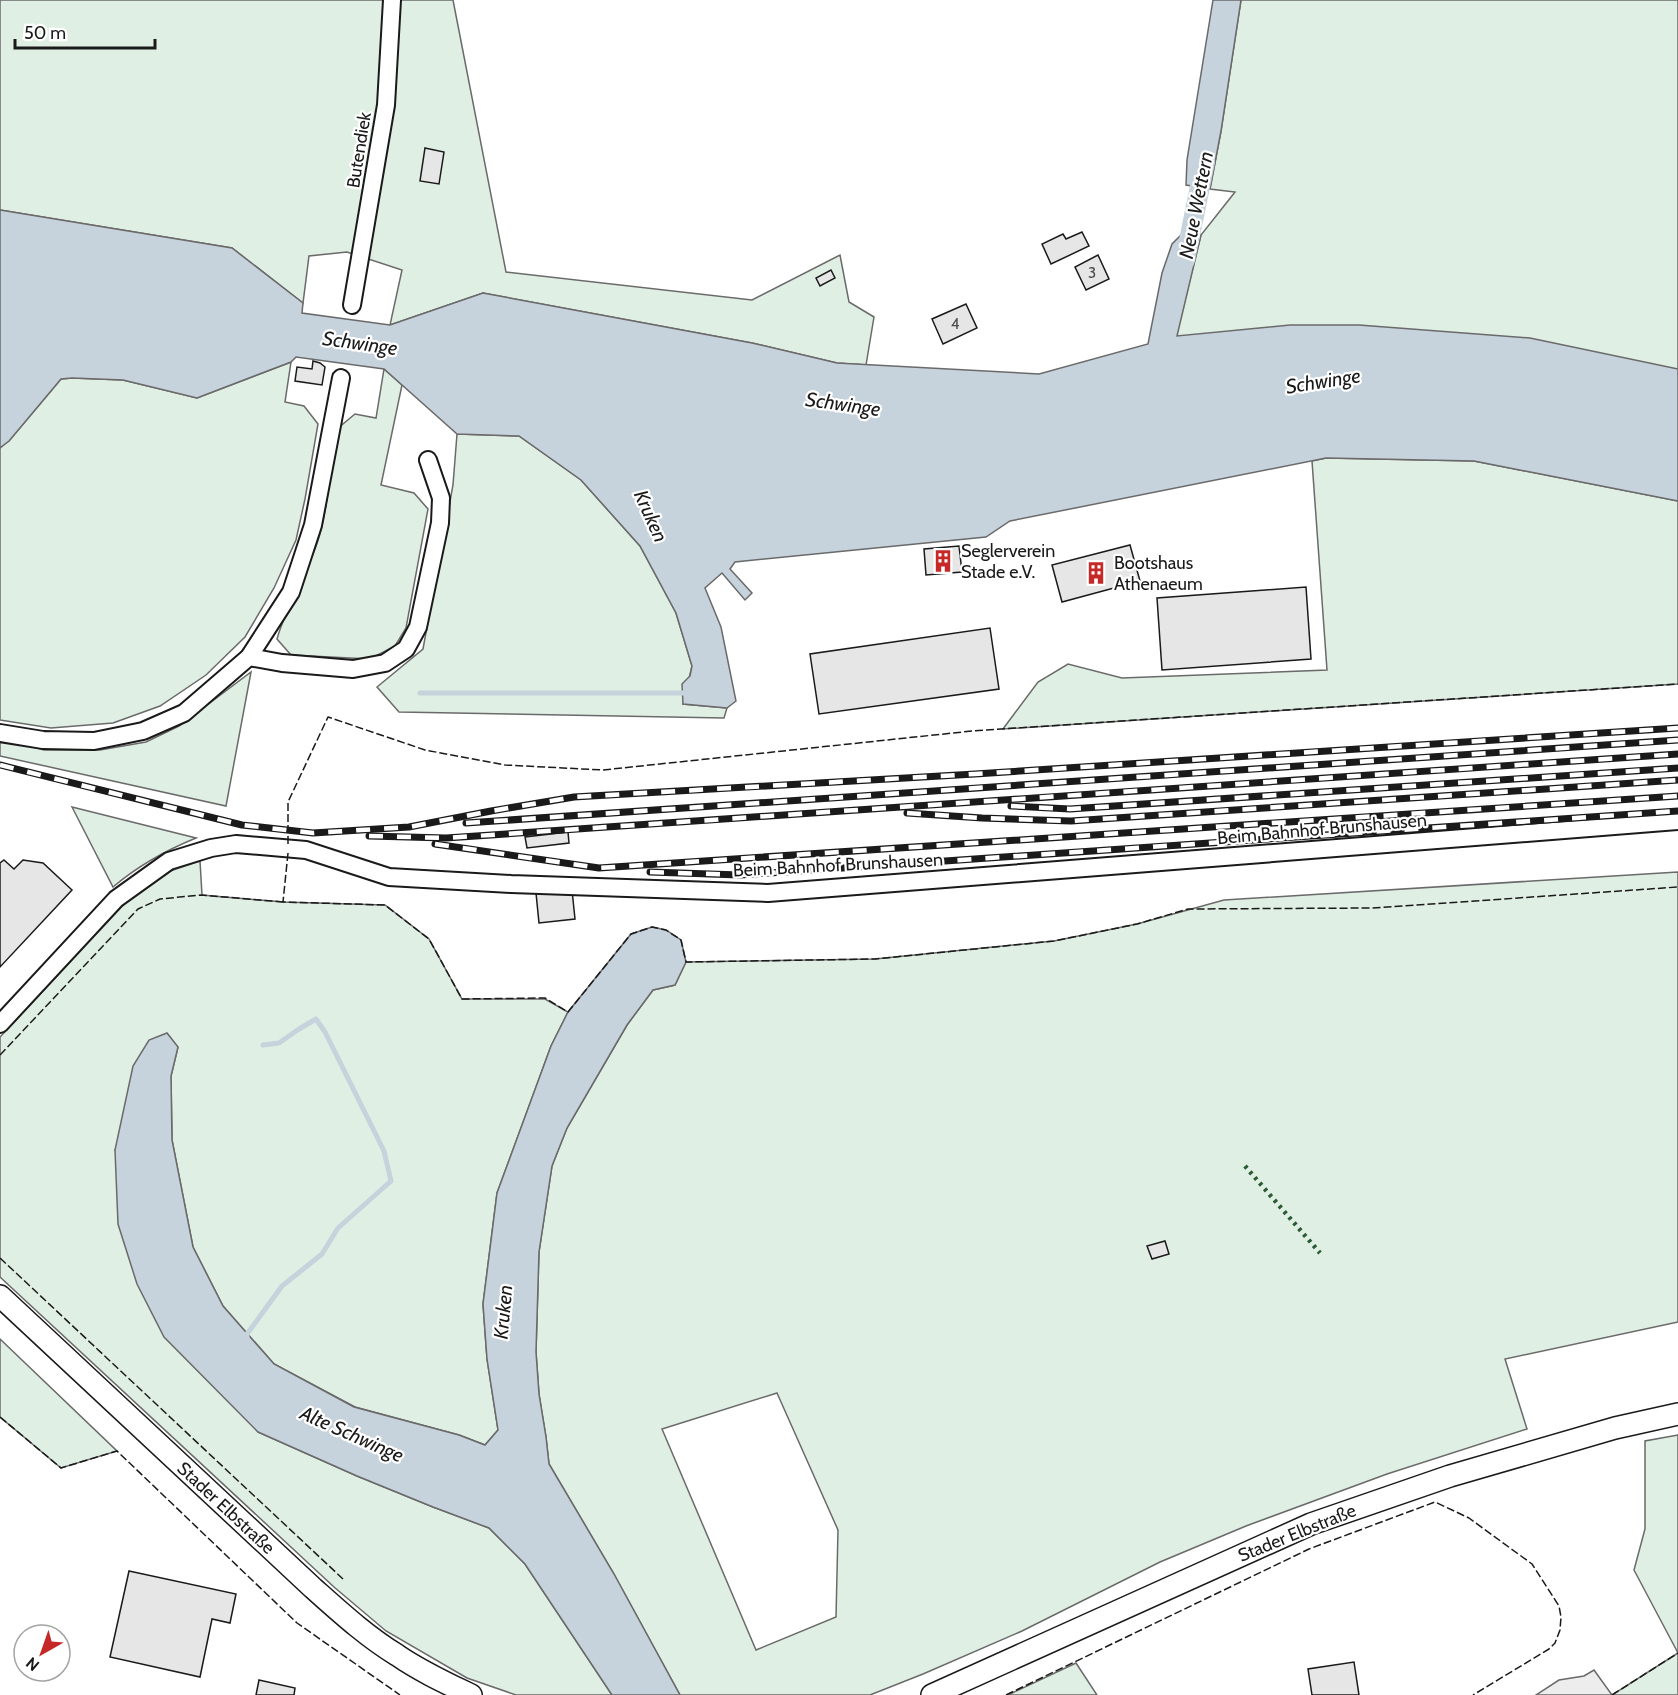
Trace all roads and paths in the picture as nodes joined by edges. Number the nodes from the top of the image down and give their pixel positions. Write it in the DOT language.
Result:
graph roads {
  1 [pos="392,0"];
  2 [pos="352,305"];
  3 [pos="341,378"];
  4 [pos="428,460"];
  5 [pos="249,657"];
  6 [pos="0,733"];
  7 [pos="1678,821"];
  8 [pos="0,1024"];
  9 [pos="0,1296"];
  10 [pos="1678,1413"];
  11 [pos="471,1695"];
  12 [pos="932,1695"];
  1 -- 2 [label="street, Butendiek"];
  3 -- 5 [label="street"];
  4 -- 5 [label="street"];
  5 -- 6 [label="street"];
  7 -- 8 [label="street, Beim Bahnhof Brunshausen"];
  9 -- 11 [label="street, Stader Elbstraße"];
  10 -- 12 [label="street, Stader Elbstraße"];
}
